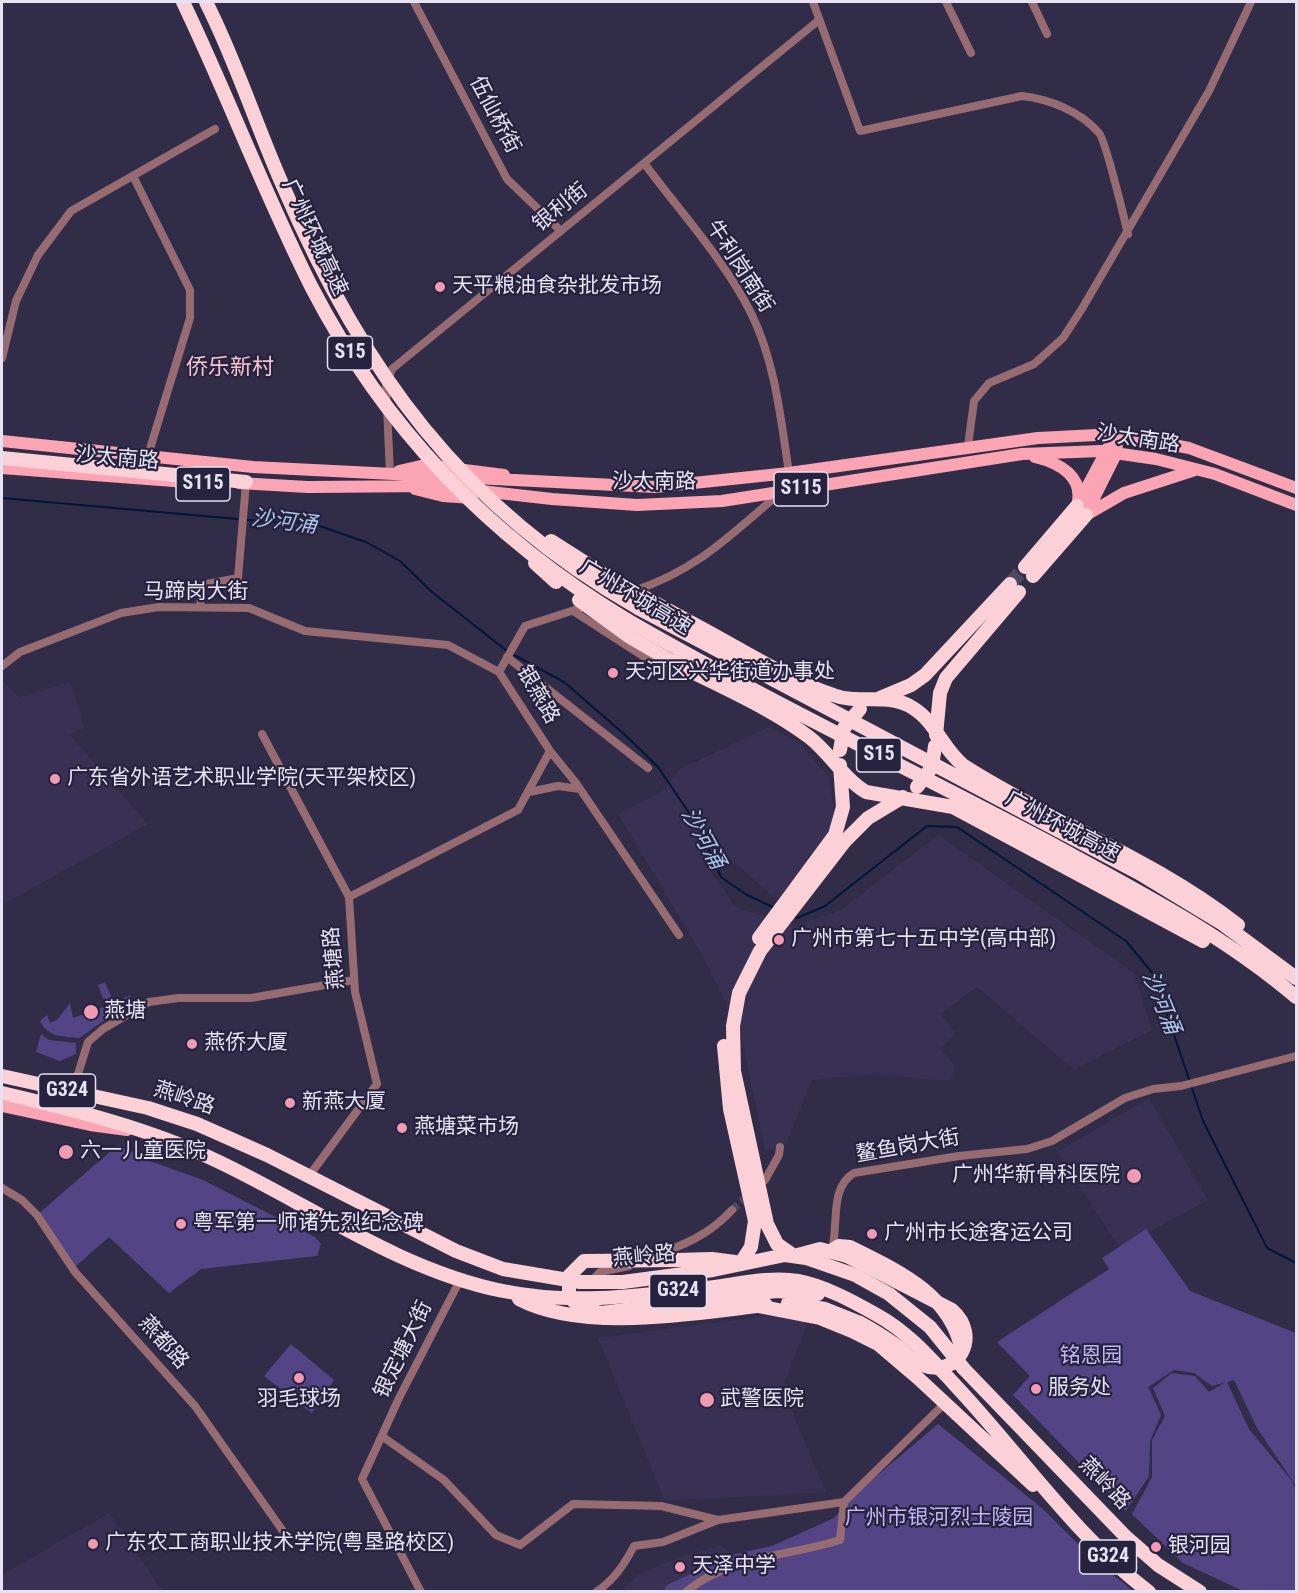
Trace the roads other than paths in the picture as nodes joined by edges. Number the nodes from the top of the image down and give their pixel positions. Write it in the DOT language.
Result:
graph roads {
  1 [pos="183,2"];
  2 [pos="206,2"];
  3 [pos="414,2"];
  4 [pos="813,2"];
  5 [pos="946,2"];
  6 [pos="1032,2"];
  7 [pos="1251,2"];
  8 [pos="819,20"];
  9 [pos="1047,34"];
  10 [pos="971,53"];
  11 [pos="215,129"];
  12 [pos="644,164"];
  13 [pos="133,176"];
  14 [pos="561,231"];
  15 [pos="1128,234"];
  16 [pos="2,358"];
  17 [pos="1116,434"];
  18 [pos="1067,435"];
  19 [pos="2,441"];
  20 [pos="968,446"];
  21 [pos="1069,451"];
  22 [pos="1112,451"];
  23 [pos="149,452"];
  24 [pos="1022,454"];
  25 [pos="2,458"];
  26 [pos="2,468"];
  27 [pos="1196,469"];
  28 [pos="789,473"];
  29 [pos="390,474"];
  30 [pos="467,478"];
  31 [pos="246,482"];
  32 [pos="1296,488"];
  33 [pos="782,491"];
  34 [pos="1296,506"];
  35 [pos="477,509"];
  36 [pos="1082,511"];
  37 [pos="1029,572"];
  38 [pos="200,607"];
  39 [pos="573,610"];
  40 [pos="507,657"];
  41 [pos="2,666"];
  42 [pos="499,672"];
  43 [pos="669,673"];
  44 [pos="911,685"];
  45 [pos="885,700"];
  46 [pos="861,704"];
  47 [pos="262,734"];
  48 [pos="939,741"];
  49 [pos="819,745"];
  50 [pos="550,751"];
  51 [pos="648,768"];
  52 [pos="845,772"];
  53 [pos="917,787"];
  54 [pos="580,789"];
  55 [pos="529,792"];
  56 [pos="880,796"];
  57 [pos="900,799"];
  58 [pos="928,801"];
  59 [pos="843,807"];
  60 [pos="868,818"];
  61 [pos="349,897"];
  62 [pos="679,935"];
  63 [pos="1296,976"];
  64 [pos="354,980"];
  65 [pos="1296,998"];
  66 [pos="1296,1056"];
  67 [pos="2,1076"];
  68 [pos="2,1093"];
  69 [pos="72,1093"];
  70 [pos="2,1106"];
  71 [pos="135,1130"];
  72 [pos="740,1130"];
  73 [pos="780,1147"];
  74 [pos="309,1176"];
  75 [pos="765,1180"];
  76 [pos="2,1188"];
  77 [pos="732,1210"];
  78 [pos="831,1251"];
  79 [pos="795,1256"];
  80 [pos="740,1264"];
  81 [pos="460,1280"];
  82 [pos="591,1282"];
  83 [pos="506,1292"];
  84 [pos="846,1300"];
  85 [pos="758,1306"];
  86 [pos="964,1369"];
  87 [pos="945,1403"];
  88 [pos="383,1437"];
  89 [pos="844,1502"];
  90 [pos="1070,1518"];
  91 [pos="718,1520"];
  92 [pos="285,1534"];
  93 [pos="421,1592"];
  94 [pos="596,1592"];
  95 [pos="686,1592"];
  96 [pos="1149,1592"];
  97 [pos="1200,1592"];
  1 -- 35 [label="highway, 广州环城高速 / S15, bridge"];
  2 -- 30 [label="highway, 广州环城高速 / S15, bridge"];
  3 -- 14 [label="street, 伍仙桥街"];
  4 -- 8 [label="street"];
  5 -- 10 [label="street"];
  6 -- 9 [label="street"];
  7 -- 15 [label="street"];
  8 -- 12 [label="street, 银利街"];
  8 -- 15 [label="street"];
  11 -- 13 [label="street"];
  12 -- 14 [label="street, 银利街"];
  12 -- 28 [label="street, 牛利岗南街"];
  13 -- 16 [label="street"];
  13 -- 23 [label="street"];
  14 -- 29 [label="street, 银利街"];
  15 -- 20 [label="street"];
  17 -- 18 [label="main road, 沙太南路"];
  17 -- 22 [label="main road"];
  17 -- 32 [label="main road, 沙太南路"];
  18 -- 20 [label="main road, 沙太南路"];
  18 -- 21 [label="main road"];
  19 -- 29 [label="main road, 沙太南路 / S115"];
  20 -- 28 [label="main road, 沙太南路"];
  21 -- 22 [label="main road, 沙太南路 / S115"];
  21 -- 24 [label="main road, 沙太南路 / S115"];
  22 -- 27 [label="main road, 沙太南路 / S115"];
  22 -- 36 [label="main road"];
  24 -- 33 [label="main road, 沙太南路 / S115"];
  24 -- 36 [label="main road"];
  25 -- 31 [label="highway"];
  26 -- 31 [label="main road, 沙太南路 / S115"];
  27 -- 34 [label="main road, 沙太南路 / S115"];
  27 -- 36 [label="main road"];
  28 -- 29 [label="main road, 沙太南路 / S115"];
  30 -- 46 [label="highway, bridge"];
  30 -- 63 [label="highway, 广州环城高速 / S15, bridge"];
  31 -- 33 [label="main road, 沙太南路 / S115"];
  31 -- 38 [label="street"];
  33 -- 39 [label="street, 银燕路"];
  35 -- 49 [label="highway, bridge"];
  35 -- 65 [label="highway, 广州环城高速 / S15, bridge"];
  36 -- 37 [label="highway"];
  38 -- 41 [label="street, 马蹄岗大街"];
  38 -- 42 [label="street, 马蹄岗大街"];
  39 -- 40 [label="street, 银燕路"];
  39 -- 43 [label="street"];
  40 -- 42 [label="street, 银燕路"];
  40 -- 51 [label="street"];
  42 -- 50 [label="street, 银燕路"];
  44 -- 45 [label="highway"];
  44 -- 46 [label="highway"];
  44 -- 48 [label="highway"];
  45 -- 46 [label="highway"];
  45 -- 48 [label="highway"];
  46 -- 52 [label="highway, bridge"];
  47 -- 61 [label="street, 燕塘路"];
  48 -- 53 [label="highway, bridge"];
  48 -- 63 [label="highway"];
  49 -- 52 [label="highway"];
  49 -- 59 [label="highway"];
  50 -- 54 [label="street"];
  50 -- 55 [label="street, 银燕路"];
  52 -- 56 [label="highway"];
  52 -- 59 [label="highway"];
  53 -- 56 [label="highway"];
  53 -- 57 [label="highway"];
  54 -- 55 [label="street"];
  54 -- 62 [label="street"];
  55 -- 61 [label="street, 银燕路"];
  56 -- 57 [label="highway"];
  57 -- 58 [label="highway"];
  57 -- 60 [label="highway"];
  58 -- 60 [label="highway"];
  58 -- 65 [label="highway"];
  59 -- 72 [label="highway"];
  60 -- 72 [label="highway"];
  61 -- 64 [label="street, 燕塘路"];
  64 -- 69 [label="street"];
  64 -- 74 [label="street, 燕塘路"];
  66 -- 78 [label="street, 鳌鱼岗大街"];
  67 -- 69 [label="highway, 燕岭路 / G324"];
  68 -- 71 [label="highway"];
  69 -- 74 [label="highway, 燕岭路 / G324"];
  70 -- 71 [label="main road, 燕岭路 / G324"];
  71 -- 81 [label="highway, 燕岭路 / G324"];
  72 -- 79 [label="highway"];
  72 -- 80 [label="highway"];
  73 -- 75 [label="street"];
  74 -- 82 [label="highway, 燕岭路 / G324"];
  76 -- 92 [label="street, 燕都路"];
  77 -- 82 [label="street"];
  78 -- 79 [label="highway"];
  78 -- 85 [label="highway, bridge"];
  78 -- 86 [label="highway"];
  79 -- 80 [label="highway, 燕岭路 / G324"];
  79 -- 86 [label="highway, 燕岭路 / G324"];
  80 -- 82 [label="highway, 燕岭路 / G324"];
  80 -- 84 [label="highway, bridge"];
  81 -- 83 [label="highway, 燕岭路 / G324"];
  81 -- 88 [label="street, 银定塘大街"];
  83 -- 84 [label="highway, 燕岭路 / G324"];
  83 -- 85 [label="highway"];
  84 -- 90 [label="highway, 燕岭路 / G324"];
  85 -- 87 [label="highway"];
  86 -- 97 [label="highway, 燕岭路 / G324"];
  87 -- 89 [label="street"];
  87 -- 90 [label="highway"];
  88 -- 91 [label="street"];
  88 -- 93 [label="street, 银定塘大街"];
  89 -- 91 [label="street"];
  89 -- 95 [label="street"];
  90 -- 96 [label="highway, 燕岭路 / G324"];
  91 -- 94 [label="street"];
}
